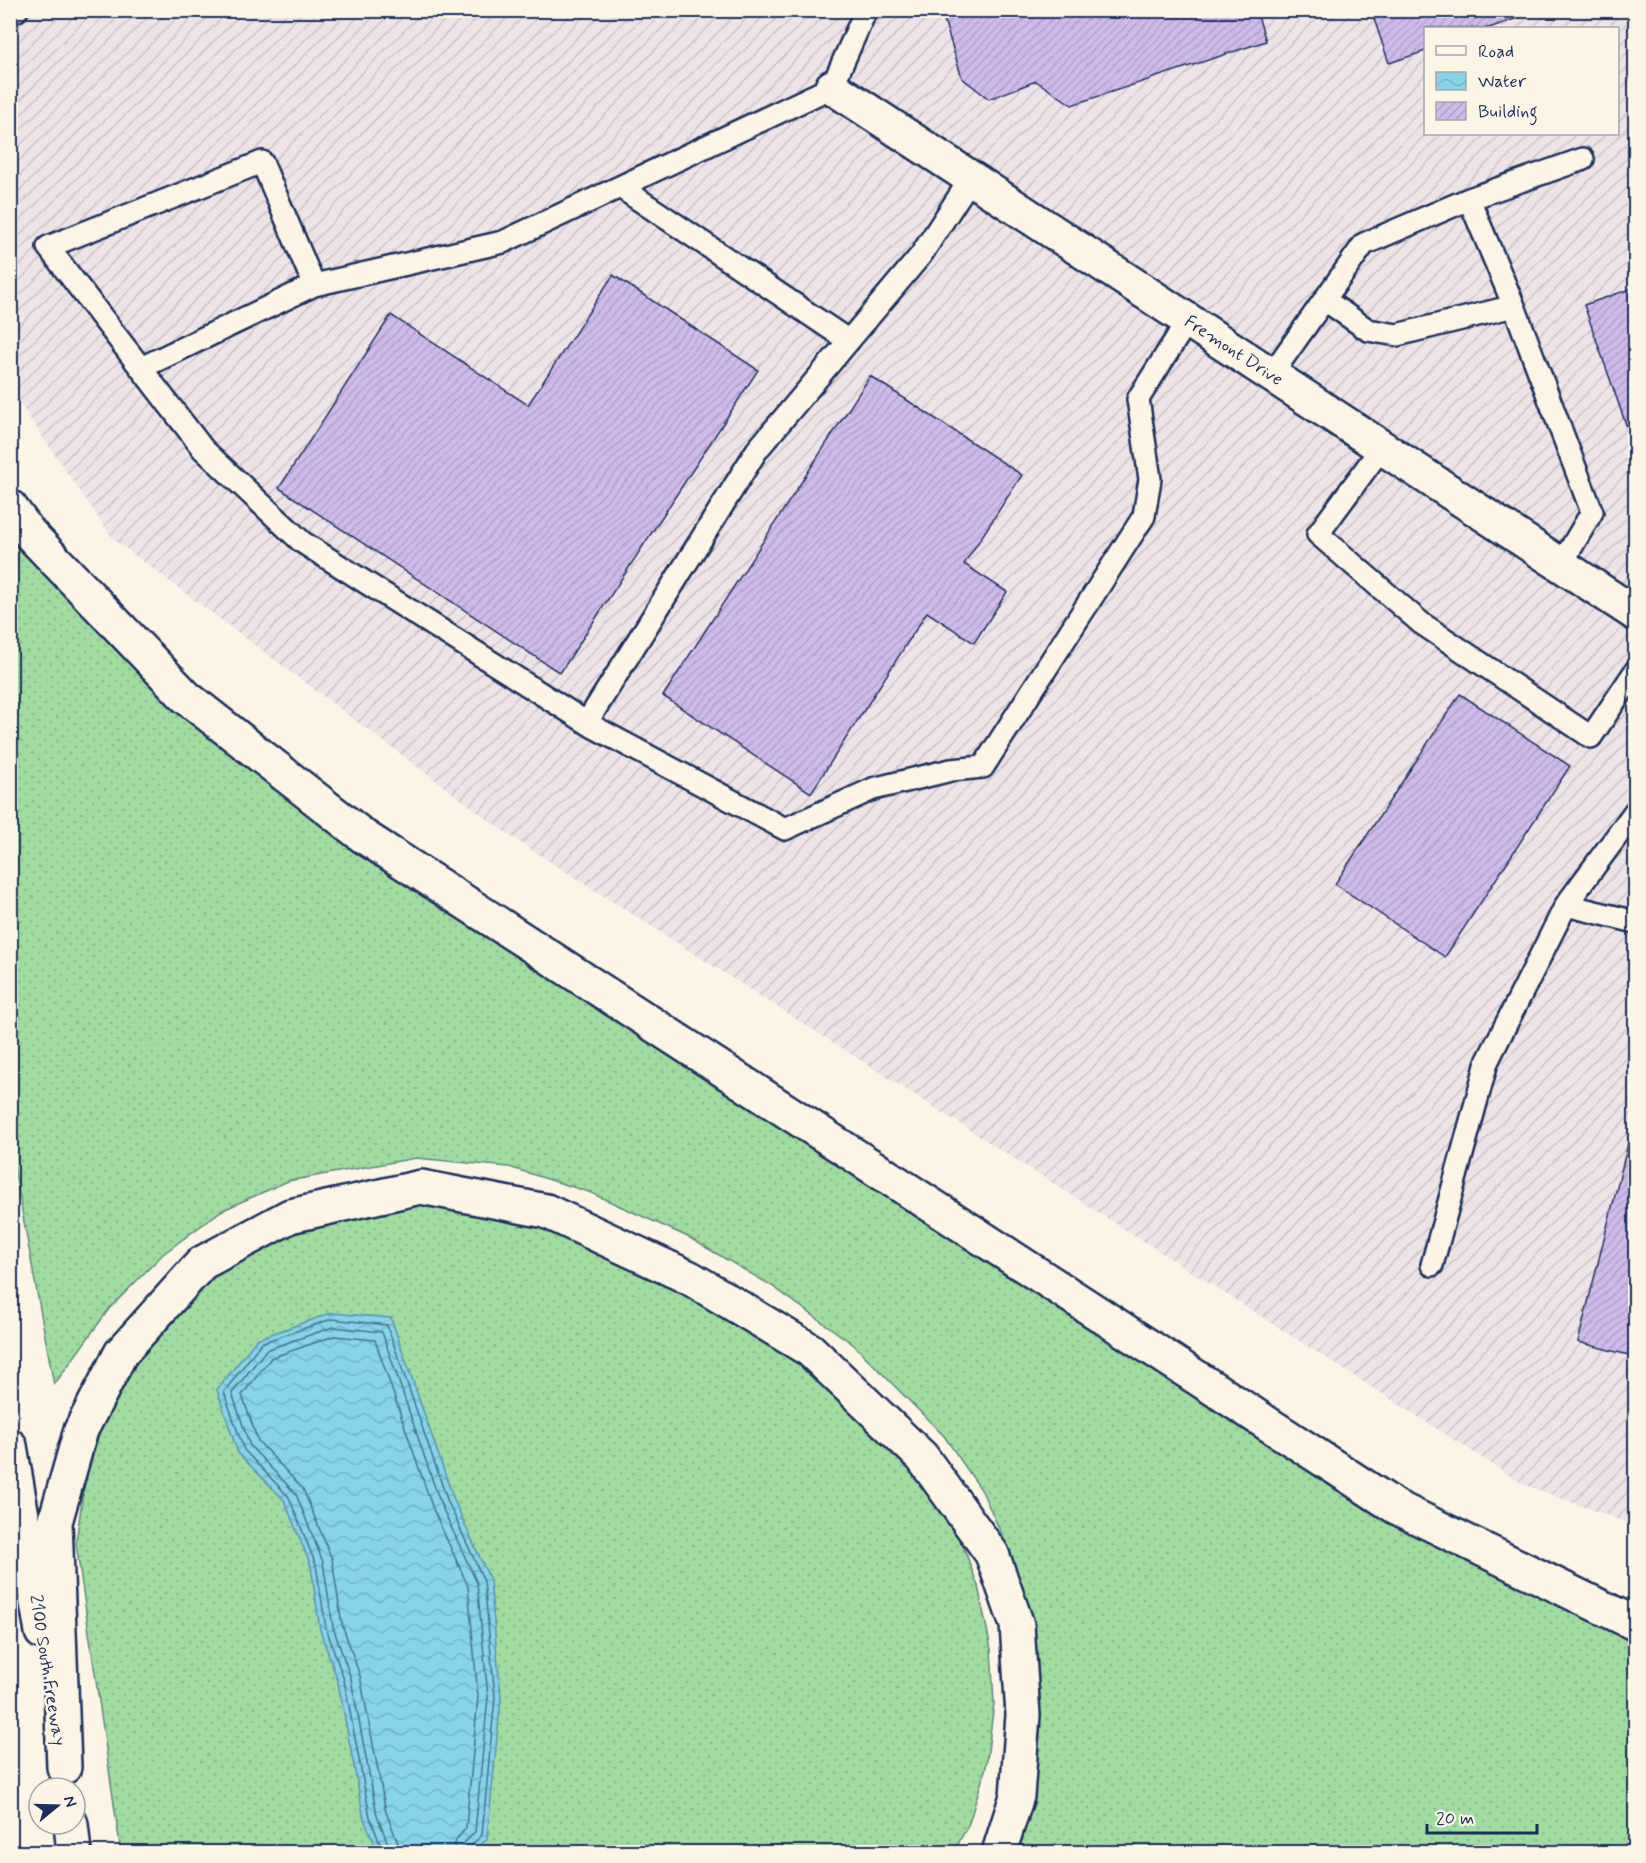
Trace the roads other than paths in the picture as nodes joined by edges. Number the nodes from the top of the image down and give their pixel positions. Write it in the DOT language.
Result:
graph roads {
  1 [pos="18,10"];
  2 [pos="866,10"];
  3 [pos="10,14"];
  4 [pos="832,87"];
  5 [pos="1583,159"];
  6 [pos="971,178"];
  7 [pos="620,187"];
  8 [pos="1469,199"];
  9 [pos="314,285"];
  10 [pos="1325,300"];
  11 [pos="1514,306"];
  12 [pos="1188,320"];
  13 [pos="849,341"];
  14 [pos="141,368"];
  15 [pos="1271,375"];
  16 [pos="1382,447"];
  17 [pos="10,507"];
  18 [pos="1561,565"];
  19 [pos="1635,614"];
  20 [pos="1635,670"];
  21 [pos="587,722"];
  22 [pos="1635,810"];
  23 [pos="1566,905"];
  24 [pos="1635,922"];
  25 [pos="1432,1265"];
  26 [pos="10,1446"];
  27 [pos="1635,1624"];
  28 [pos="65,1776"];
  29 [pos="65,1776"];
  30 [pos="73,1836"];
  31 [pos="75,1852"];
  32 [pos="999,1852"];
  1 -- 3 [label="lane"];
  2 -- 4 [label="lane"];
  4 -- 6 [label="main road, Fremont Drive"];
  4 -- 7 [label="lane"];
  5 -- 8 [label="lane"];
  6 -- 12 [label="main road, Fremont Drive"];
  6 -- 13 [label="lane"];
  7 -- 9 [label="lane"];
  7 -- 13 [label="lane"];
  8 -- 10 [label="lane"];
  8 -- 11 [label="lane"];
  9 -- 14 [label="lane"];
  9 -- 14 [label="lane"];
  10 -- 11 [label="lane"];
  10 -- 15 [label="lane"];
  11 -- 18 [label="lane"];
  12 -- 15 [label="main road, Fremont Drive"];
  12 -- 21 [label="lane"];
  13 -- 21 [label="lane"];
  14 -- 21 [label="lane"];
  15 -- 16 [label="main road, Fremont Drive"];
  16 -- 18 [label="main road, Fremont Drive"];
  16 -- 20 [label="lane"];
  17 -- 27 [label="main road"];
  18 -- 19 [label="main road, Fremont Drive"];
  22 -- 23 [label="lane"];
  23 -- 24 [label="lane"];
  23 -- 25 [label="lane"];
  26 -- 28 [label="main road, 2100 South Freeway"];
  29 -- 32 [label="main road"];
  30 -- 31 [label="main road"];
}
